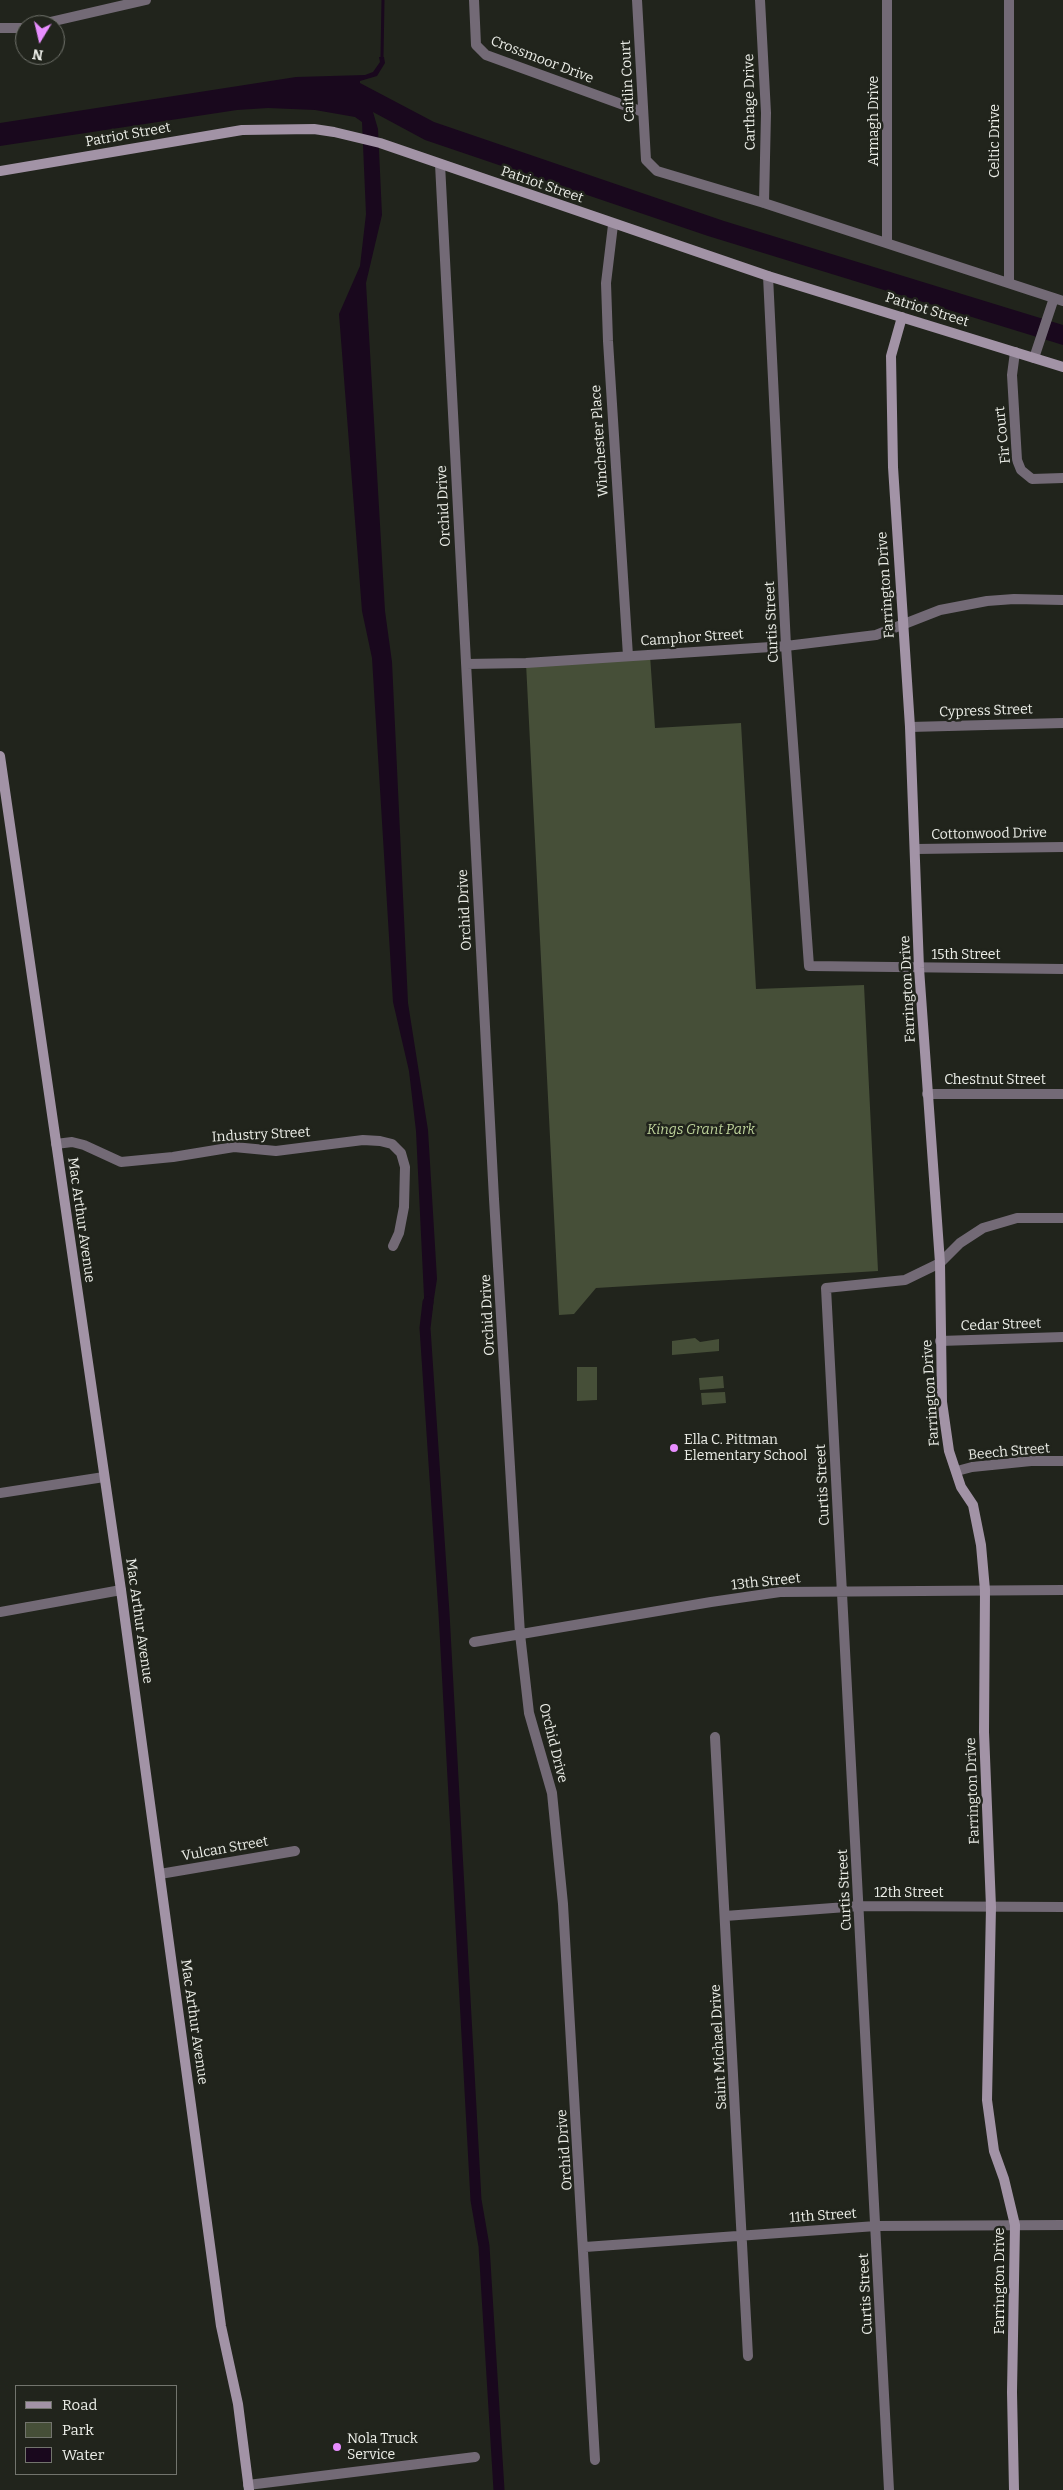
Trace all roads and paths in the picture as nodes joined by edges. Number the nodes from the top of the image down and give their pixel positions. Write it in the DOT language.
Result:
graph roads {
  1 [pos="146,0"];
  2 [pos="474,0"];
  3 [pos="637,0"];
  4 [pos="760,0"];
  5 [pos="887,0"];
  6 [pos="1009,0"];
  7 [pos="65,19"];
  8 [pos="0,28"];
  9 [pos="15,28"];
  10 [pos="643,112"];
  11 [pos="440,164"];
  12 [pos="0,171"];
  13 [pos="764,203"];
  14 [pos="613,224"];
  15 [pos="887,243"];
  16 [pos="768,276"];
  17 [pos="1009,282"];
  18 [pos="1058,300"];
  19 [pos="902,317"];
  20 [pos="1015,352"];
  21 [pos="1035,354"];
  22 [pos="1063,367"];
  23 [pos="1063,478"];
  24 [pos="1063,600"];
  25 [pos="903,626"];
  26 [pos="786,646"];
  27 [pos="628,656"];
  28 [pos="466,664"];
  29 [pos="1063,723"];
  30 [pos="910,727"];
  31 [pos="0,756"];
  32 [pos="1063,847"];
  33 [pos="916,849"];
  34 [pos="810,966"];
  35 [pos="920,968"];
  36 [pos="1063,969"];
  37 [pos="928,1094"];
  38 [pos="1063,1094"];
  39 [pos="56,1144"];
  40 [pos="1063,1218"];
  41 [pos="393,1246"];
  42 [pos="940,1263"];
  43 [pos="1063,1337"];
  44 [pos="940,1341"];
  45 [pos="1063,1461"];
  46 [pos="957,1471"];
  47 [pos="104,1476"];
  48 [pos="0,1493"];
  49 [pos="121,1590"];
  50 [pos="842,1590"];
  51 [pos="985,1590"];
  52 [pos="1063,1590"];
  53 [pos="0,1612"];
  54 [pos="520,1634"];
  55 [pos="474,1642"];
  56 [pos="715,1737"];
  57 [pos="295,1851"];
  58 [pos="160,1874"];
  59 [pos="860,1906"];
  60 [pos="991,1907"];
  61 [pos="1063,1907"];
  62 [pos="726,1916"];
  63 [pos="1015,2225"];
  64 [pos="1063,2225"];
  65 [pos="876,2226"];
  66 [pos="743,2234"];
  67 [pos="584,2247"];
  68 [pos="748,2356"];
  69 [pos="475,2457"];
  70 [pos="595,2460"];
  71 [pos="248,2487"];
  72 [pos="890,2490"];
  73 [pos="1014,2490"];
  1 -- 7 [label="street"];
  2 -- 10 [label="street, Crossmoor Drive"];
  3 -- 10 [label="street, Caitlin Court"];
  4 -- 13 [label="street, Carthage Drive"];
  5 -- 15 [label="street, Armagh Drive"];
  6 -- 17 [label="street, Celtic Drive"];
  8 -- 9 [label="street"];
  10 -- 13 [label="street, Caitlin Court"];
  11 -- 12 [label="street, Patriot Street"];
  11 -- 14 [label="street, Patriot Street"];
  11 -- 28 [label="street, Orchid Drive"];
  13 -- 15 [label="street"];
  14 -- 16 [label="street, Patriot Street"];
  14 -- 27 [label="street, Winchester Place"];
  15 -- 17 [label="street"];
  16 -- 19 [label="street, Patriot Street"];
  16 -- 26 [label="street, Curtis Street"];
  17 -- 18 [label="street"];
  18 -- 21 [label="street"];
  19 -- 20 [label="street, Patriot Street"];
  19 -- 25 [label="street, Farrington Drive"];
  20 -- 21 [label="street, Patriot Street"];
  20 -- 23 [label="street, Fir Court"];
  21 -- 22 [label="street, Patriot Street"];
  24 -- 25 [label="street, Camphor Street"];
  25 -- 26 [label="street, Camphor Street"];
  25 -- 30 [label="street, Farrington Drive"];
  26 -- 27 [label="street, Camphor Street"];
  26 -- 34 [label="street, Curtis Street"];
  27 -- 28 [label="street, Camphor Street"];
  28 -- 54 [label="street, Orchid Drive"];
  29 -- 30 [label="street, Cypress Street"];
  30 -- 33 [label="street, Farrington Drive"];
  31 -- 39 [label="street, Mac Arthur Avenue"];
  32 -- 33 [label="street, Cottonwood Drive"];
  33 -- 35 [label="street, Farrington Drive"];
  34 -- 35 [label="street, 15th Street"];
  35 -- 36 [label="street, 15th Street"];
  35 -- 37 [label="street, Farrington Drive"];
  37 -- 38 [label="street, Chestnut Street"];
  37 -- 42 [label="street, Farrington Drive"];
  39 -- 41 [label="street, Industry Street"];
  39 -- 47 [label="street, Mac Arthur Avenue"];
  40 -- 42 [label="street"];
  42 -- 44 [label="street, Farrington Drive"];
  42 -- 50 [label="street, Curtis Street"];
  43 -- 44 [label="street, Cedar Street"];
  44 -- 46 [label="street, Farrington Drive"];
  45 -- 46 [label="street, Beech Street"];
  46 -- 51 [label="street, Farrington Drive"];
  47 -- 48 [label="street"];
  47 -- 49 [label="street, Mac Arthur Avenue"];
  49 -- 53 [label="street"];
  49 -- 58 [label="street, Mac Arthur Avenue"];
  50 -- 51 [label="street, 13th Street"];
  50 -- 54 [label="street, 13th Street"];
  50 -- 59 [label="street, Curtis Street"];
  51 -- 52 [label="street, 13th Street"];
  51 -- 60 [label="street, Farrington Drive"];
  54 -- 55 [label="street, 13th Street"];
  54 -- 67 [label="street, Orchid Drive"];
  56 -- 62 [label="street, Saint Michael Drive"];
  57 -- 58 [label="street, Vulcan Street"];
  58 -- 71 [label="street, Mac Arthur Avenue"];
  59 -- 60 [label="street, 12th Street"];
  59 -- 62 [label="street, 12th Street"];
  59 -- 65 [label="street, Curtis Street"];
  60 -- 61 [label="street, 12th Street"];
  60 -- 63 [label="street, Farrington Drive"];
  62 -- 66 [label="street, Saint Michael Drive"];
  63 -- 64 [label="street, 11th Street"];
  63 -- 65 [label="street, 11th Street"];
  63 -- 73 [label="street, Farrington Drive"];
  65 -- 66 [label="street, 11th Street"];
  65 -- 72 [label="street, Curtis Street"];
  66 -- 67 [label="street, 11th Street"];
  66 -- 68 [label="street, Saint Michael Drive"];
  67 -- 70 [label="street, Orchid Drive"];
  69 -- 71 [label="street"];
}
